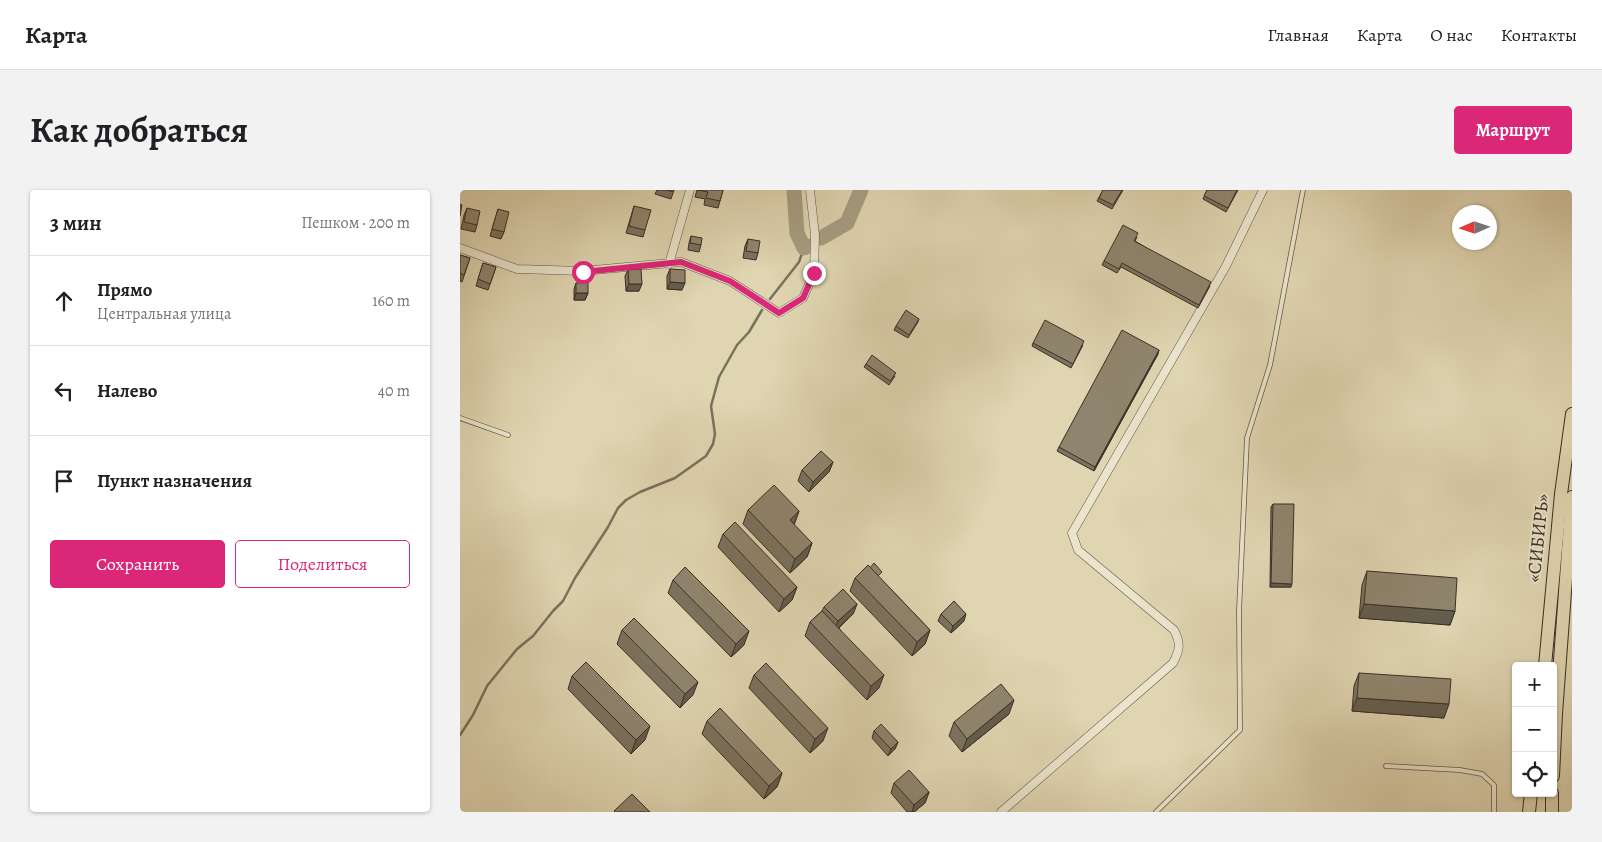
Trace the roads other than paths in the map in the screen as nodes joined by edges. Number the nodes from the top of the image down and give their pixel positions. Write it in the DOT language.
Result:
graph roads {
  1 [pos="690,190"];
  2 [pos="810,190"];
  3 [pos="1263,190"];
  4 [pos="1303,190"];
  5 [pos="460,248"];
  6 [pos="669,264"];
  7 [pos="1572,414"];
  8 [pos="460,418"];
  9 [pos="508,435"];
  10 [pos="1572,497"];
  11 [pos="1544,662"];
  12 [pos="1554,752"];
  13 [pos="1386,766"];
  14 [pos="1531,797"];
  15 [pos="1552,797"];
  16 [pos="1001,812"];
  17 [pos="1156,812"];
  18 [pos="1494,812"];
  19 [pos="1529,812"];
  20 [pos="1552,812"];
  1 -- 6 [label="street"];
  2 -- 6 [label="street"];
  3 -- 16 [label="street"];
  4 -- 17 [label="lane"];
  5 -- 6 [label="street"];
  7 -- 11 [label="highway, «СИБИРЬ»"];
  8 -- 9 [label="lane"];
  10 -- 12 [label="highway, «СИБИРЬ»"];
  13 -- 18 [label="lane"];
  14 -- 19 [label="highway"];
  15 -- 20 [label="highway"];
}
